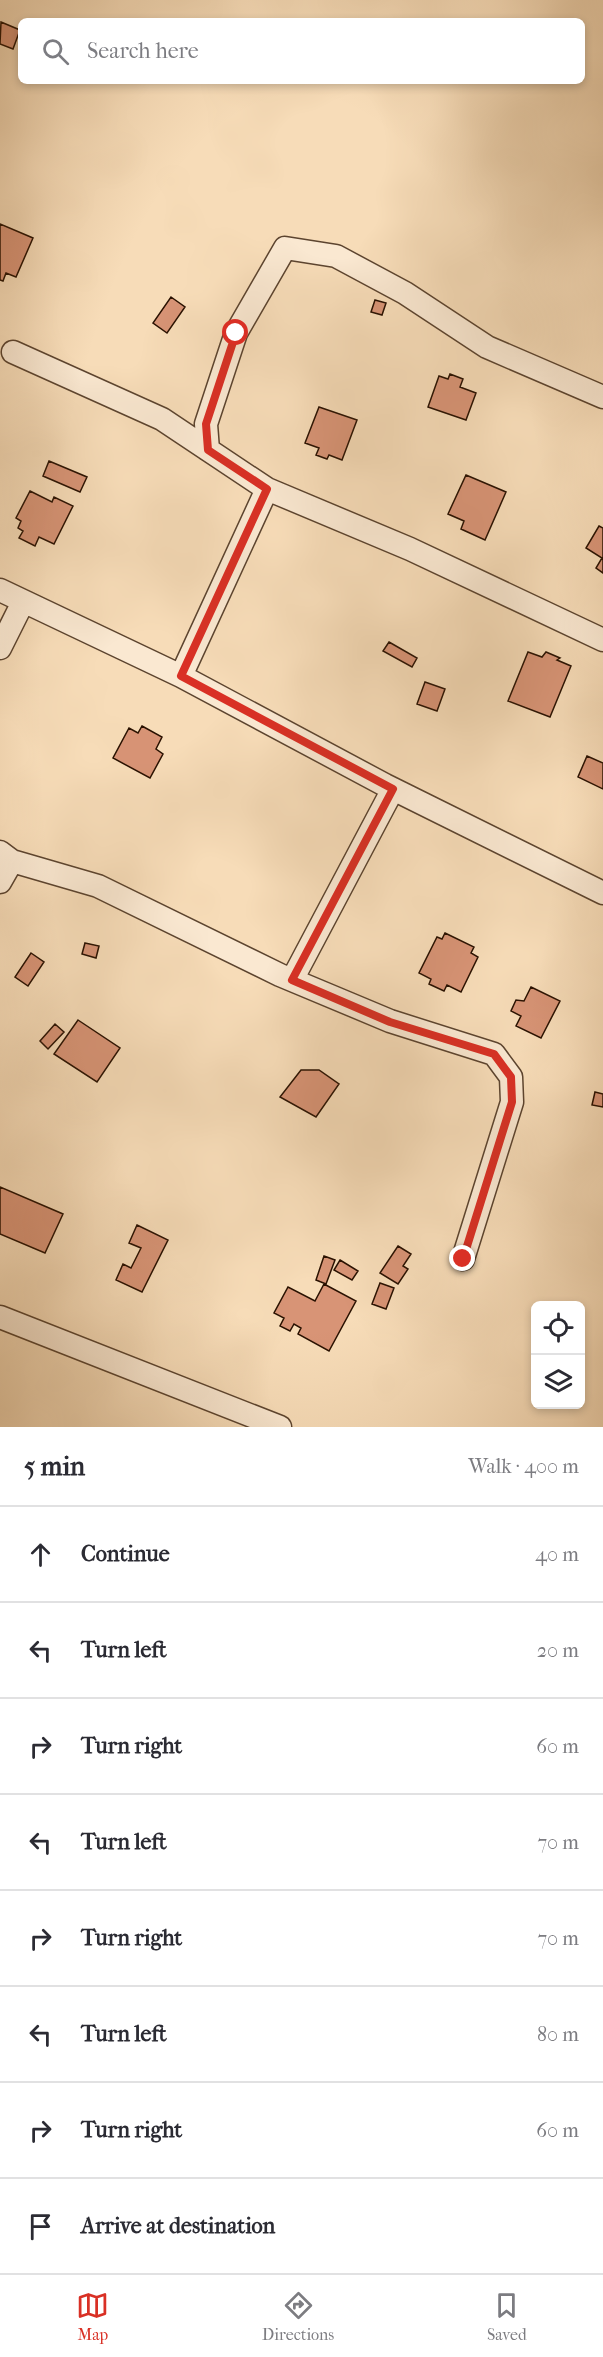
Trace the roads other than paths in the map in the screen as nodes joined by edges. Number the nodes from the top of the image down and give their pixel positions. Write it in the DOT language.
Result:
graph roads {
  1 [pos="13,352"];
  2 [pos="603,397"];
  3 [pos="208,450"];
  4 [pos="267,489"];
  5 [pos="0,590"];
  6 [pos="23,602"];
  7 [pos="603,640"];
  8 [pos="0,648"];
  9 [pos="181,676"];
  10 [pos="393,789"];
  11 [pos="6,857"];
  12 [pos="0,882"];
  13 [pos="603,893"];
  14 [pos="292,980"];
  15 [pos="463,1259"];
  16 [pos="0,1317"];
  17 [pos="280,1427"];
  1 -- 3 [label="street"];
  2 -- 3 [label="street"];
  3 -- 4 [label="street"];
  4 -- 7 [label="street"];
  4 -- 9 [label="street"];
  5 -- 6 [label="street"];
  6 -- 8 [label="street"];
  6 -- 9 [label="street"];
  9 -- 10 [label="street"];
  10 -- 13 [label="street"];
  10 -- 14 [label="street"];
  11 -- 12 [label="street"];
  11 -- 14 [label="street"];
  14 -- 15 [label="street"];
  16 -- 17 [label="street"];
}
